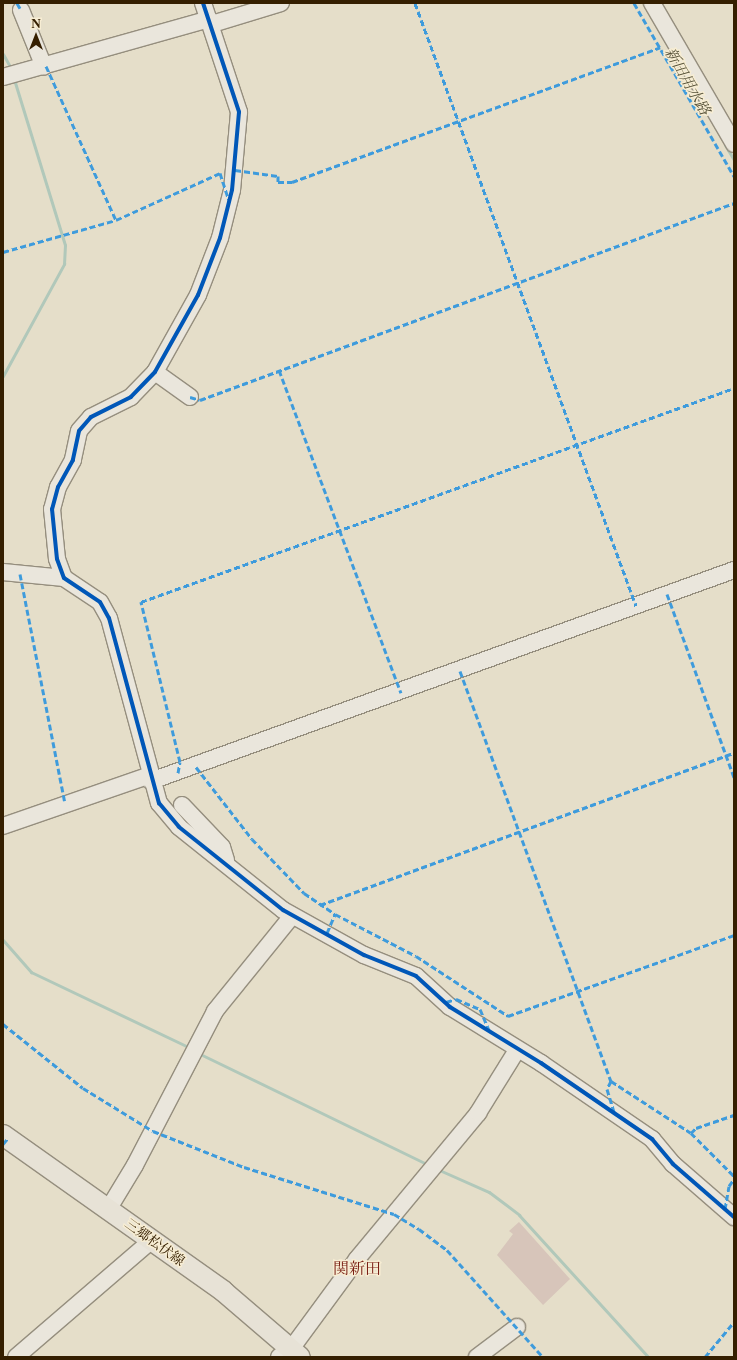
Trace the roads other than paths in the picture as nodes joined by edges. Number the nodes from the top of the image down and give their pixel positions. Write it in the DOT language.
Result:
graph roads {
  1 [pos="203,3"];
  2 [pos="281,3"];
  3 [pos="652,3"];
  4 [pos="21,10"];
  5 [pos="243,10"];
  6 [pos="210,22"];
  7 [pos="44,67"];
  8 [pos="3,77"];
  9 [pos="734,144"];
  10 [pos="155,372"];
  11 [pos="186,394"];
  12 [pos="734,570"];
  13 [pos="3,572"];
  14 [pos="64,578"];
  15 [pos="150,778"];
  16 [pos="182,805"];
  17 [pos="3,826"];
  18 [pos="225,864"];
  19 [pos="292,916"];
  20 [pos="517,1050"];
  21 [pos="3,1135"];
  22 [pos="108,1208"];
  23 [pos="734,1217"];
  24 [pos="152,1240"];
  25 [pos="517,1327"];
  26 [pos="290,1353"];
  27 [pos="16,1357"];
  28 [pos="477,1357"];
  1 -- 6 [label="street"];
  2 -- 5 [label="street"];
  3 -- 9 [label="street"];
  4 -- 7 [label="street"];
  5 -- 6 [label="street"];
  6 -- 7 [label="street"];
  6 -- 10 [label="street"];
  7 -- 8 [label="street"];
  10 -- 11 [label="street"];
  10 -- 14 [label="street"];
  12 -- 15 [label="street"];
  13 -- 14 [label="street"];
  14 -- 15 [label="street"];
  15 -- 17 [label="street"];
  15 -- 18 [label="street"];
  16 -- 18 [label="street"];
  18 -- 19 [label="street"];
  19 -- 20 [label="street"];
  19 -- 22 [label="street"];
  20 -- 23 [label="street"];
  20 -- 26 [label="street"];
  21 -- 22 [label="main road, 三郷松伏線"];
  22 -- 24 [label="main road, 三郷松伏線"];
  24 -- 26 [label="main road, 三郷松伏線"];
  24 -- 27 [label="street"];
  25 -- 28 [label="street"];
}
